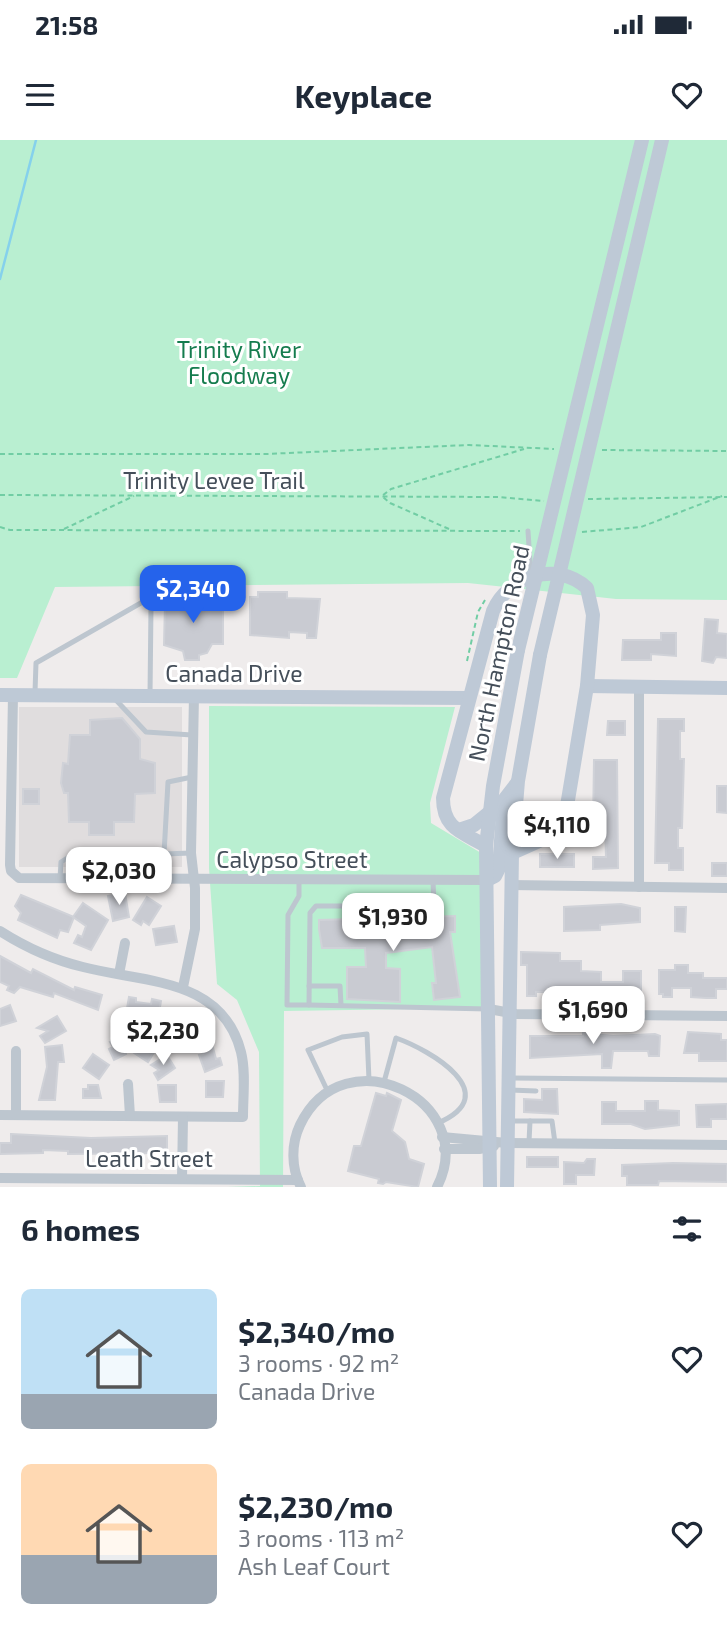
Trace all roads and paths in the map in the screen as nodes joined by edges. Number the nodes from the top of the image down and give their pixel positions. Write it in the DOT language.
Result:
graph roads {
  1 [pos="642,140"];
  2 [pos="662,140"];
  3 [pos="526,449"];
  4 [pos="566,449"];
  5 [pos="593,449"];
  6 [pos="727,451"];
  7 [pos="0,454"];
  8 [pos="0,495"];
  9 [pos="135,495"];
  10 [pos="382,496"];
  11 [pos="722,496"];
  12 [pos="428,497"];
  13 [pos="0,527"];
  14 [pos="63,530"];
  15 [pos="450,530"];
  16 [pos="528,531"];
  17 [pos="581,532"];
  18 [pos="531,577"];
  19 [pos="587,686"];
  20 [pos="639,687"];
  21 [pos="727,688"];
  22 [pos="6,695"];
  23 [pos="35,695"];
  24 [pos="113,695"];
  25 [pos="150,695"];
  26 [pos="194,695"];
  27 [pos="468,698"];
  28 [pos="192,735"];
  29 [pos="192,777"];
  30 [pos="518,781"];
  31 [pos="490,812"];
  32 [pos="514,820"];
  33 [pos="459,830"];
  34 [pos="539,839"];
  35 [pos="486,846"];
  36 [pos="191,852"];
  37 [pos="512,853"];
  38 [pos="164,854"];
  39 [pos="60,879"];
  40 [pos="194,880"];
  41 [pos="299,880"];
  42 [pos="433,880"];
  43 [pos="487,880"];
  44 [pos="510,885"];
  45 [pos="639,887"];
  46 [pos="727,888"];
  47 [pos="0,931"];
  48 [pos="125,943"];
  49 [pos="119,974"];
  50 [pos="309,986"];
  51 [pos="183,987"];
  52 [pos="309,1005"];
  53 [pos="341,1005"];
  54 [pos="489,1009"];
  55 [pos="508,1012"];
  56 [pos="727,1016"];
  57 [pos="16,1051"];
  58 [pos="369,1080"];
  59 [pos="727,1080"];
  60 [pos="384,1082"];
  61 [pos="128,1084"];
  62 [pos="507,1084"];
  63 [pos="536,1091"];
  64 [pos="328,1092"];
  65 [pos="0,1115"];
  66 [pos="16,1115"];
  67 [pos="130,1116"];
  68 [pos="183,1117"];
  69 [pos="507,1121"];
  70 [pos="530,1121"];
  71 [pos="437,1124"];
  72 [pos="443,1143"];
  73 [pos="490,1143"];
  74 [pos="507,1143"];
  75 [pos="529,1143"];
  76 [pos="555,1143"];
  77 [pos="727,1145"];
  78 [pos="182,1179"];
  79 [pos="7,1181"];
  80 [pos="299,1184"];
  81 [pos="437,1187"];
  82 [pos="490,1187"];
  83 [pos="507,1187"];
  1 -- 31 [label="main road, North Hampton Road, bridge"];
  2 -- 30 [label="main road, North Hampton Road, bridge"];
  3 -- 4 [label="path"];
  3 -- 7 [label="path"];
  3 -- 10 [label="path"];
  5 -- 6 [label="path"];
  8 -- 9 [label="path, Trinity Levee Trail"];
  9 -- 10 [label="path, Trinity Levee Trail"];
  9 -- 14 [label="path"];
  10 -- 12 [label="path, Trinity Levee Trail"];
  10 -- 15 [label="path"];
  11 -- 17 [label="path"];
  13 -- 14 [label="path"];
  14 -- 15 [label="path"];
  15 -- 16 [label="path"];
  16 -- 18 [label="lane"];
  18 -- 19 [label="main road"];
  18 -- 27 [label="main road"];
  19 -- 20 [label="main road"];
  19 -- 34 [label="main road"];
  20 -- 21 [label="main road"];
  20 -- 45 [label="street"];
  22 -- 23 [label="main road, Canada Drive"];
  22 -- 39 [label="street, Calypso Street"];
  23 -- 24 [label="main road, Canada Drive"];
  23 -- 25 [label="lane"];
  24 -- 25 [label="main road, Canada Drive"];
  24 -- 28 [label="lane"];
  25 -- 26 [label="main road, Canada Drive"];
  26 -- 27 [label="main road, Canada Drive"];
  26 -- 28 [label="street"];
  27 -- 33 [label="main road"];
  28 -- 29 [label="street"];
  29 -- 36 [label="street"];
  29 -- 38 [label="lane"];
  30 -- 32 [label="main road, North Hampton Road"];
  30 -- 43 [label="main road"];
  31 -- 33 [label="main road"];
  31 -- 35 [label="main road, North Hampton Road"];
  32 -- 34 [label="main road"];
  32 -- 37 [label="main road, North Hampton Road"];
  33 -- 35 [label="main road"];
  34 -- 37 [label="main road"];
  35 -- 43 [label="main road, North Hampton Road"];
  36 -- 38 [label="lane"];
  36 -- 40 [label="street"];
  37 -- 44 [label="main road, North Hampton Road"];
  38 -- 39 [label="lane"];
  39 -- 40 [label="street, Calypso Street"];
  40 -- 41 [label="street, Calypso Street"];
  40 -- 51 [label="street"];
  41 -- 42 [label="street, Calypso Street"];
  41 -- 52 [label="lane"];
  42 -- 43 [label="street, Calypso Street"];
  42 -- 50 [label="lane"];
  43 -- 54 [label="main road, North Hampton Road"];
  44 -- 45 [label="street"];
  44 -- 55 [label="main road, North Hampton Road"];
  45 -- 46 [label="street"];
  47 -- 49 [label="street"];
  48 -- 49 [label="street"];
  49 -- 51 [label="street"];
  50 -- 52 [label="lane"];
  50 -- 53 [label="lane"];
  51 -- 68 [label="street"];
  52 -- 53 [label="lane"];
  53 -- 54 [label="lane"];
  54 -- 55 [label="street"];
  54 -- 73 [label="main road, North Hampton Road"];
  55 -- 56 [label="street"];
  55 -- 62 [label="main road, North Hampton Road"];
  57 -- 66 [label="street"];
  58 -- 60 [label="street, Leath Street"];
  58 -- 64 [label="street, Leath Street"];
  58 -- 64 [label="lane"];
  59 -- 62 [label="lane"];
  60 -- 71 [label="street, Leath Street"];
  60 -- 71 [label="lane"];
  61 -- 67 [label="street"];
  62 -- 63 [label="lane"];
  62 -- 69 [label="main road, North Hampton Road"];
  64 -- 80 [label="street, Leath Street"];
  65 -- 66 [label="street"];
  66 -- 67 [label="street"];
  67 -- 68 [label="street"];
  68 -- 78 [label="street"];
  69 -- 70 [label="lane"];
  69 -- 74 [label="main road, North Hampton Road"];
  70 -- 75 [label="lane"];
  70 -- 76 [label="lane"];
  71 -- 72 [label="street, Leath Street"];
  72 -- 73 [label="street"];
  72 -- 81 [label="street"];
  73 -- 74 [label="street"];
  73 -- 82 [label="main road, North Hampton Road"];
  74 -- 75 [label="street"];
  74 -- 83 [label="main road, North Hampton Road"];
  75 -- 76 [label="street"];
  76 -- 77 [label="street"];
  78 -- 79 [label="street, Leath Street"];
  78 -- 80 [label="street, Leath Street"];
}
